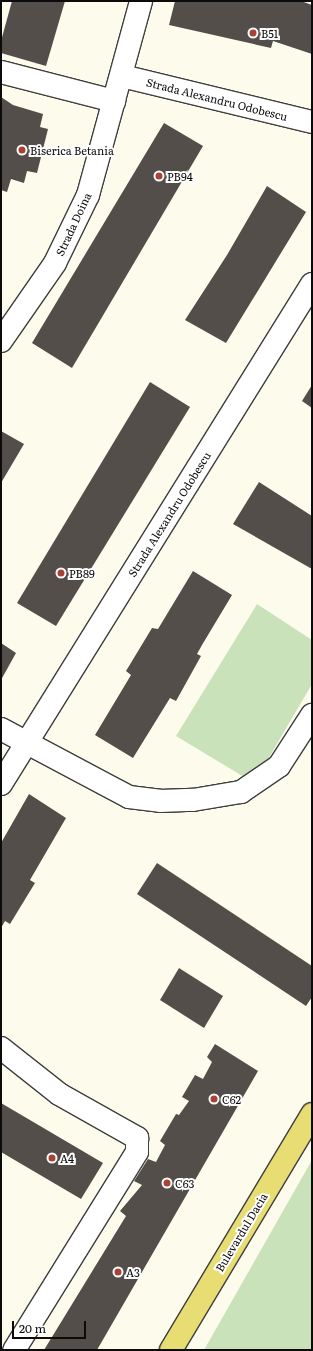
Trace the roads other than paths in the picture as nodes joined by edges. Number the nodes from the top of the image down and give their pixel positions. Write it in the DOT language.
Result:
graph roads {
  1 [pos="141,1"];
  2 [pos="1,72"];
  3 [pos="122,76"];
  4 [pos="114,101"];
  5 [pos="312,122"];
  6 [pos="312,284"];
  7 [pos="1,342"];
  8 [pos="312,715"];
  9 [pos="1,729"];
  10 [pos="27,744"];
  11 [pos="1,784"];
  12 [pos="1,1048"];
  13 [pos="312,1114"];
  14 [pos="14,1350"];
  15 [pos="170,1350"];
  1 -- 3 [label="street, Strada Doina"];
  2 -- 4 [label="street"];
  3 -- 4 [label="street, Strada Doina"];
  3 -- 5 [label="street, Strada Alexandru Odobescu"];
  4 -- 7 [label="street, Strada Doina"];
  6 -- 10 [label="street, Strada Alexandru Odobescu"];
  8 -- 10 [label="street"];
  9 -- 10 [label="street"];
  10 -- 11 [label="street, Strada Alexandru Odobescu"];
  12 -- 14 [label="street"];
  13 -- 15 [label="main road, Bulevardul Dacia"];
}
